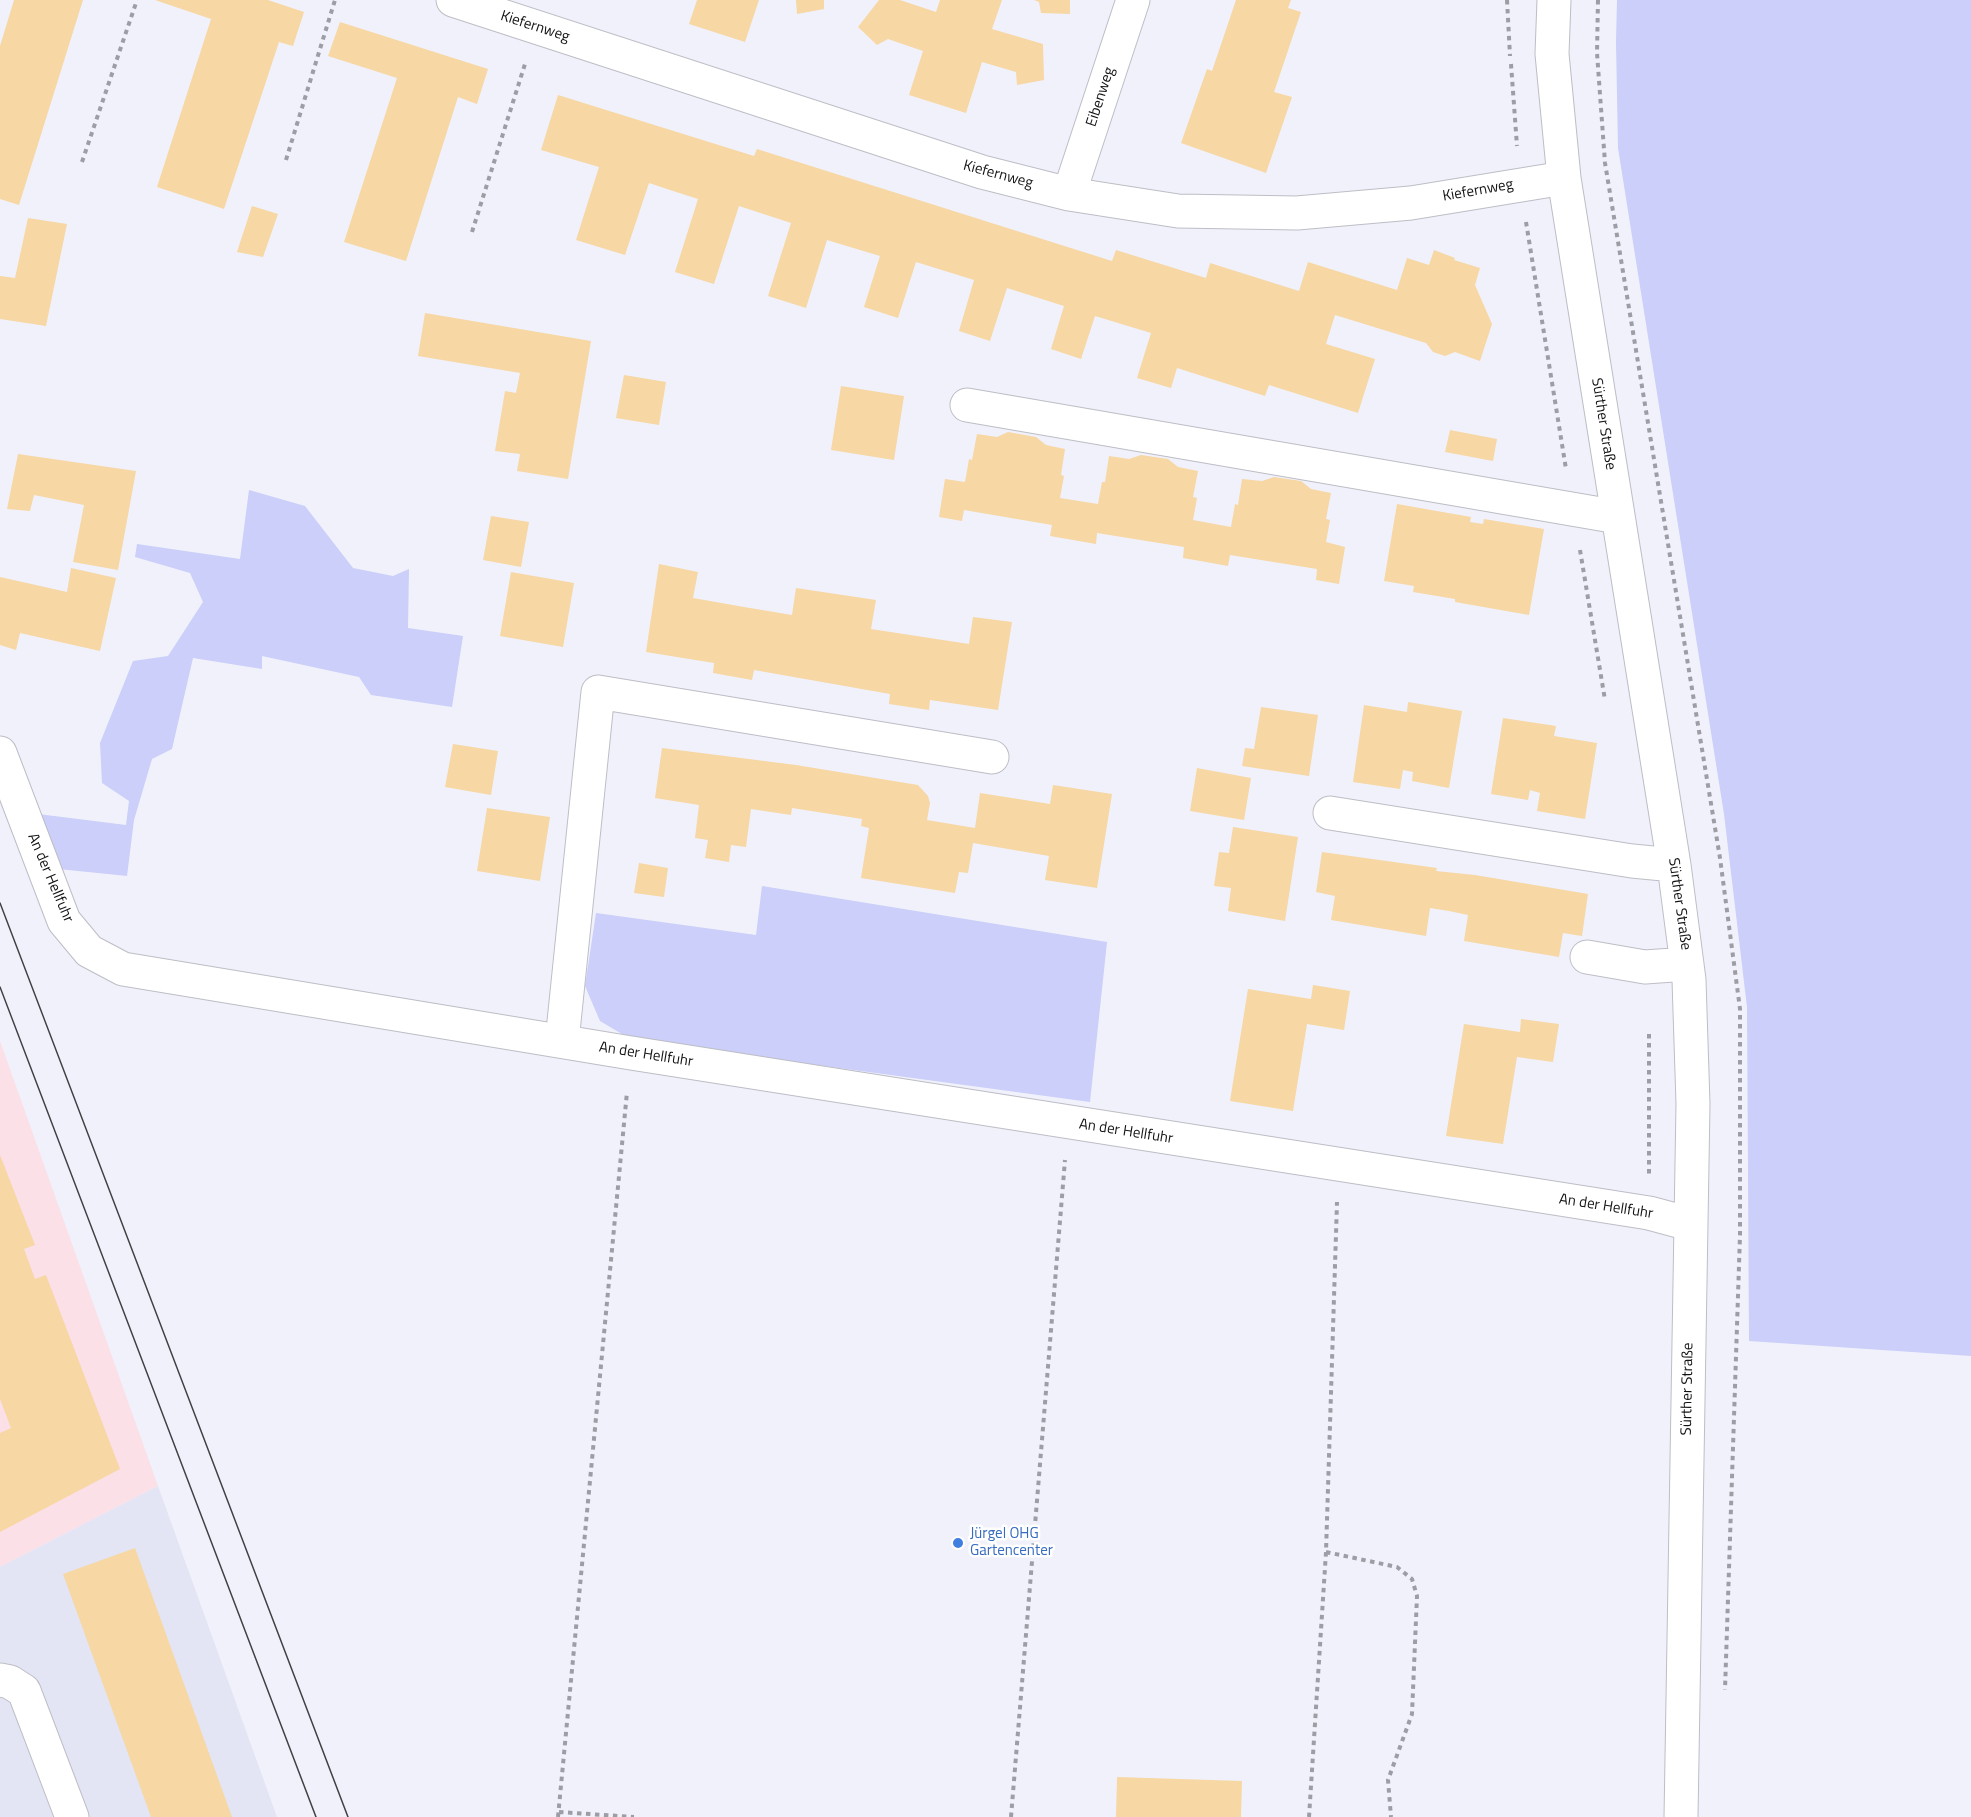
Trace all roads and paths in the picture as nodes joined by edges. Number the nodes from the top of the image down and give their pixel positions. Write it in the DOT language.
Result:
graph roads {
  1 [pos="137,0"];
  2 [pos="335,0"];
  3 [pos="453,0"];
  4 [pos="1133,0"];
  5 [pos="1508,0"];
  6 [pos="1554,0"];
  7 [pos="1598,0"];
  8 [pos="536,27"];
  9 [pos="1597,53"];
  10 [pos="286,160"];
  11 [pos="82,162"];
  12 [pos="1564,177"];
  13 [pos="1520,183"];
  14 [pos="1069,194"];
  15 [pos="472,232"];
  16 [pos="967,405"];
  17 [pos="1573,509"];
  18 [pos="1618,517"];
  19 [pos="1606,708"];
  20 [pos="0,753"];
  21 [pos="993,757"];
  22 [pos="1330,813"];
  23 [pos="1674,865"];
  24 [pos="1587,957"];
  25 [pos="1687,964"];
  26 [pos="1649,1029"];
  27 [pos="562,1041"];
  28 [pos="631,1053"];
  29 [pos="1068,1123"];
  30 [pos="1338,1165"];
  31 [pos="1649,1213"];
  32 [pos="1690,1224"];
  33 [pos="1740,1235"];
  34 [pos="1326,1552"];
  35 [pos="0,1680"];
  36 [pos="1725,1698"];
  37 [pos="558,1814"];
  38 [pos="72,1817"];
  39 [pos="634,1817"];
  40 [pos="1011,1817"];
  41 [pos="1309,1817"];
  42 [pos="1390,1817"];
  43 [pos="1681,1817"];
  1 -- 11 [label="path"];
  2 -- 10 [label="path"];
  3 -- 8 [label="street, Kiefernweg"];
  4 -- 14 [label="street, Eibenweg"];
  5 -- 13 [label="path"];
  6 -- 12 [label="street, Sürther Straße"];
  7 -- 9 [label="path"];
  8 -- 14 [label="street, Kiefernweg"];
  8 -- 15 [label="path"];
  12 -- 13 [label="street, Kiefernweg"];
  12 -- 18 [label="street, Sürther Straße"];
  13 -- 14 [label="street, Kiefernweg"];
  13 -- 17 [label="path"];
  16 -- 17 [label="street"];
  17 -- 18 [label="street"];
  17 -- 19 [label="path"];
  18 -- 23 [label="street, Sürther Straße"];
  20 -- 27 [label="street, An der Hellfuhr"];
  21 -- 27 [label="street"];
  22 -- 23 [label="street"];
  23 -- 25 [label="street, Sürther Straße"];
  24 -- 25 [label="street"];
  25 -- 32 [label="street, Sürther Straße"];
  26 -- 31 [label="path"];
  27 -- 28 [label="street, An der Hellfuhr"];
  28 -- 29 [label="street, An der Hellfuhr"];
  28 -- 37 [label="path"];
  29 -- 30 [label="street, An der Hellfuhr"];
  29 -- 40 [label="path"];
  30 -- 31 [label="street, An der Hellfuhr"];
  30 -- 34 [label="path"];
  31 -- 32 [label="street, An der Hellfuhr"];
  32 -- 43 [label="street, Sürther Straße"];
  33 -- 36 [label="path"];
  34 -- 41 [label="path"];
  34 -- 42 [label="path"];
  35 -- 38 [label="street"];
  37 -- 39 [label="path"];
}
